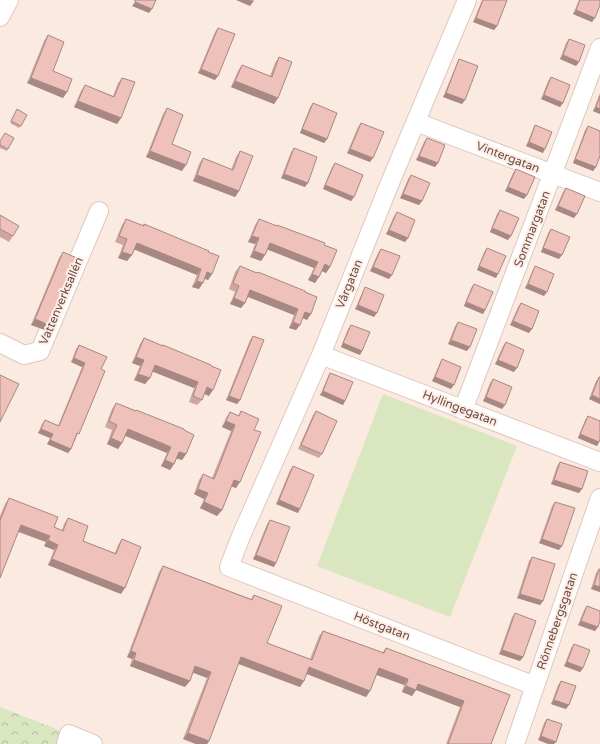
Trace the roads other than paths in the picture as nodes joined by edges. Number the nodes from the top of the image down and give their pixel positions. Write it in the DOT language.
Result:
graph roads {
  1 [pos="9,0"];
  2 [pos="467,0"];
  3 [pos="0,17"];
  4 [pos="600,48"];
  5 [pos="416,122"];
  6 [pos="552,174"];
  7 [pos="600,192"];
  8 [pos="99,211"];
  9 [pos="0,343"];
  10 [pos="321,355"];
  11 [pos="463,410"];
  12 [pos="600,462"];
  13 [pos="600,498"];
  14 [pos="229,567"];
  15 [pos="535,686"];
  16 [pos="67,739"];
  17 [pos="93,744"];
  18 [pos="515,744"];
  1 -- 3 [label="street"];
  2 -- 5 [label="street, Vårgatan"];
  4 -- 6 [label="street, Sommargatan"];
  5 -- 6 [label="street, Vintergatan"];
  5 -- 10 [label="street, Vårgatan"];
  6 -- 7 [label="street, Vintergatan"];
  6 -- 11 [label="street, Sommargatan"];
  8 -- 9 [label="street, Vattenverksallén"];
  10 -- 11 [label="street, Hyllingegatan"];
  10 -- 14 [label="street, Vårgatan"];
  11 -- 12 [label="street, Hyllingegatan"];
  13 -- 15 [label="street, Rönnebergsgatan"];
  14 -- 15 [label="street, Höstgatan"];
  15 -- 18 [label="street, Rönnebergsgatan"];
  16 -- 17 [label="street"];
}
